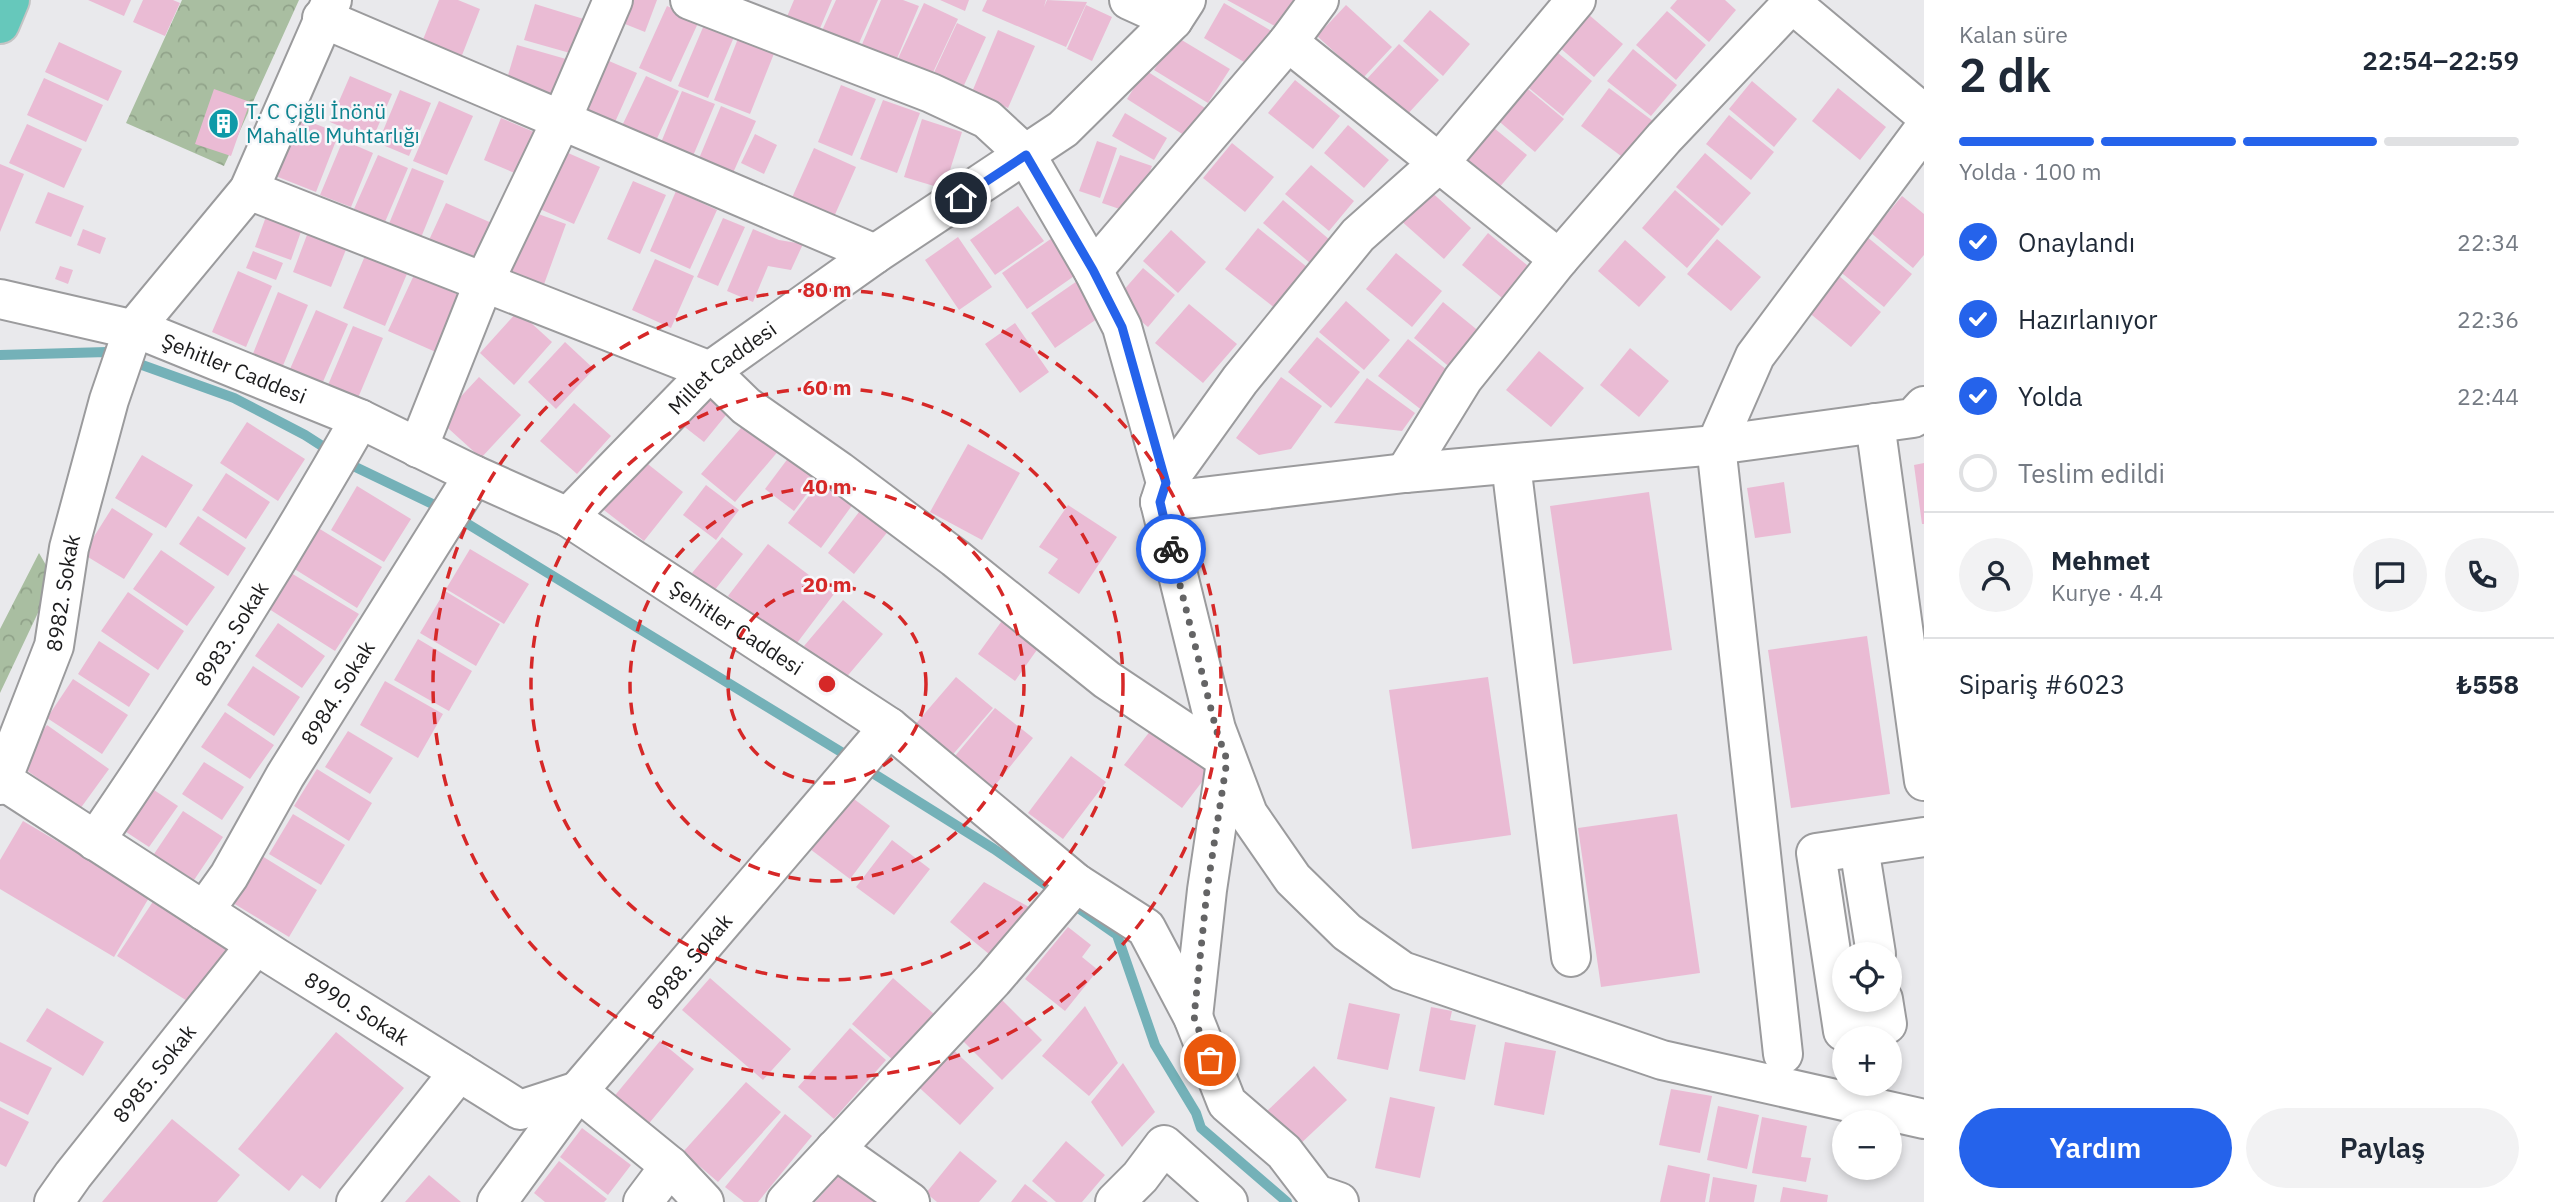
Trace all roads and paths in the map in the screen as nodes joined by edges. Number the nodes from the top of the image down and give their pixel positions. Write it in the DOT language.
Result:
graph roads {
  1 [pos="10,0"];
  2 [pos="613,0"];
  3 [pos="690,0"];
  4 [pos="1129,0"];
  5 [pos="1319,0"];
  6 [pos="1576,0"];
  7 [pos="1792,1"];
  8 [pos="327,9"];
  9 [pos="1179,10"];
  10 [pos="0,23"];
  11 [pos="1288,42"];
  12 [pos="1924,114"];
  13 [pos="561,121"];
  14 [pos="1924,129"];
  15 [pos="1026,155"];
  16 [pos="1440,162"];
  17 [pos="249,190"];
  18 [pos="875,254"];
  19 [pos="1559,259"];
  20 [pos="1093,270"];
  21 [pos="484,282"];
  22 [pos="0,299"];
  23 [pos="133,330"];
  24 [pos="710,371"];
  25 [pos="1924,406"];
  26 [pos="1875,423"];
  27 [pos="355,428"];
  28 [pos="1716,445"];
  29 [pos="418,447"];
  30 [pos="1511,464"];
  31 [pos="1405,473"];
  32 [pos="468,485"];
  33 [pos="1163,493"];
  34 [pos="568,517"];
  35 [pos="889,727"];
  36 [pos="1227,760"];
  37 [pos="1924,781"];
  38 [pos="1,783"];
  39 [pos="1924,837"];
  40 [pos="95,841"];
  41 [pos="1859,847"];
  42 [pos="1075,883"];
  43 [pos="204,911"];
  44 [pos="1874,942"];
  45 [pos="257,945"];
  46 [pos="1571,957"];
  47 [pos="1832,958"];
  48 [pos="1840,1012"];
  49 [pos="1885,1012"];
  50 [pos="1194,1017"];
  51 [pos="1783,1054"];
  52 [pos="459,1072"];
  53 [pos="578,1091"];
  54 [pos="1924,1119"];
  55 [pos="835,1149"];
  56 [pos="670,1167"];
  57 [pos="54,1202"];
  58 [pos="356,1202"];
  59 [pos="496,1202"];
  60 [pos="643,1202"];
  61 [pos="704,1202"];
  62 [pos="786,1202"];
  63 [pos="910,1202"];
  64 [pos="1115,1202"];
  65 [pos="1228,1202"];
  66 [pos="1339,1202"];
  1 -- 10 [label="main road"];
  2 -- 13 [label="street"];
  3 -- 15 [label="street"];
  4 -- 9 [label="street"];
  5 -- 11 [label="street"];
  6 -- 16 [label="street"];
  7 -- 12 [label="street"];
  7 -- 19 [label="street"];
  8 -- 13 [label="street"];
  8 -- 17 [label="street"];
  9 -- 15 [label="street, Millet Caddesi"];
  11 -- 16 [label="street"];
  11 -- 20 [label="street"];
  13 -- 18 [label="street"];
  13 -- 21 [label="street"];
  14 -- 28 [label="street"];
  15 -- 18 [label="street, Millet Caddesi"];
  15 -- 20 [label="street"];
  16 -- 19 [label="street"];
  16 -- 33 [label="street"];
  17 -- 21 [label="street"];
  17 -- 23 [label="street"];
  18 -- 24 [label="street, Millet Caddesi"];
  19 -- 31 [label="street"];
  20 -- 33 [label="street"];
  21 -- 24 [label="street"];
  21 -- 29 [label="street"];
  22 -- 23 [label="street, Şehitler Caddesi"];
  23 -- 27 [label="street, Şehitler Caddesi"];
  23 -- 38 [label="street, 8982. Sokak"];
  24 -- 34 [label="street, Millet Caddesi"];
  24 -- 36 [label="street"];
  25 -- 26 [label="street"];
  26 -- 28 [label="street"];
  26 -- 37 [label="street"];
  27 -- 29 [label="street, Şehitler Caddesi"];
  27 -- 40 [label="street, 8983. Sokak"];
  28 -- 30 [label="street"];
  28 -- 51 [label="street"];
  29 -- 32 [label="street, Şehitler Caddesi"];
  30 -- 31 [label="street"];
  30 -- 46 [label="street"];
  31 -- 33 [label="street"];
  32 -- 34 [label="street, Şehitler Caddesi"];
  32 -- 43 [label="street, 8984. Sokak"];
  33 -- 36 [label="street"];
  34 -- 35 [label="street, Şehitler Caddesi"];
  35 -- 42 [label="street, Şehitler Caddesi"];
  35 -- 53 [label="street, 8988. Sokak"];
  36 -- 50 [label="street"];
  36 -- 54 [label="street"];
  38 -- 40 [label="street, 8990. Sokak"];
  39 -- 41 [label="street"];
  40 -- 43 [label="street, 8990. Sokak"];
  41 -- 44 [label="street"];
  41 -- 47 [label="street"];
  42 -- 50 [label="street, Şehitler Caddesi"];
  42 -- 55 [label="street"];
  43 -- 45 [label="street, 8990. Sokak"];
  45 -- 52 [label="street, 8990. Sokak"];
  45 -- 57 [label="street, 8985. Sokak"];
  48 -- 49 [label="street"];
  50 -- 66 [label="street, Şehitler Caddesi"];
  52 -- 53 [label="street, 8990. Sokak"];
  52 -- 58 [label="street"];
  53 -- 56 [label="street"];
  53 -- 59 [label="street, 8988. Sokak"];
  55 -- 62 [label="street"];
  55 -- 63 [label="street"];
  56 -- 60 [label="street"];
  56 -- 61 [label="street"];
  64 -- 65 [label="street"];
}
